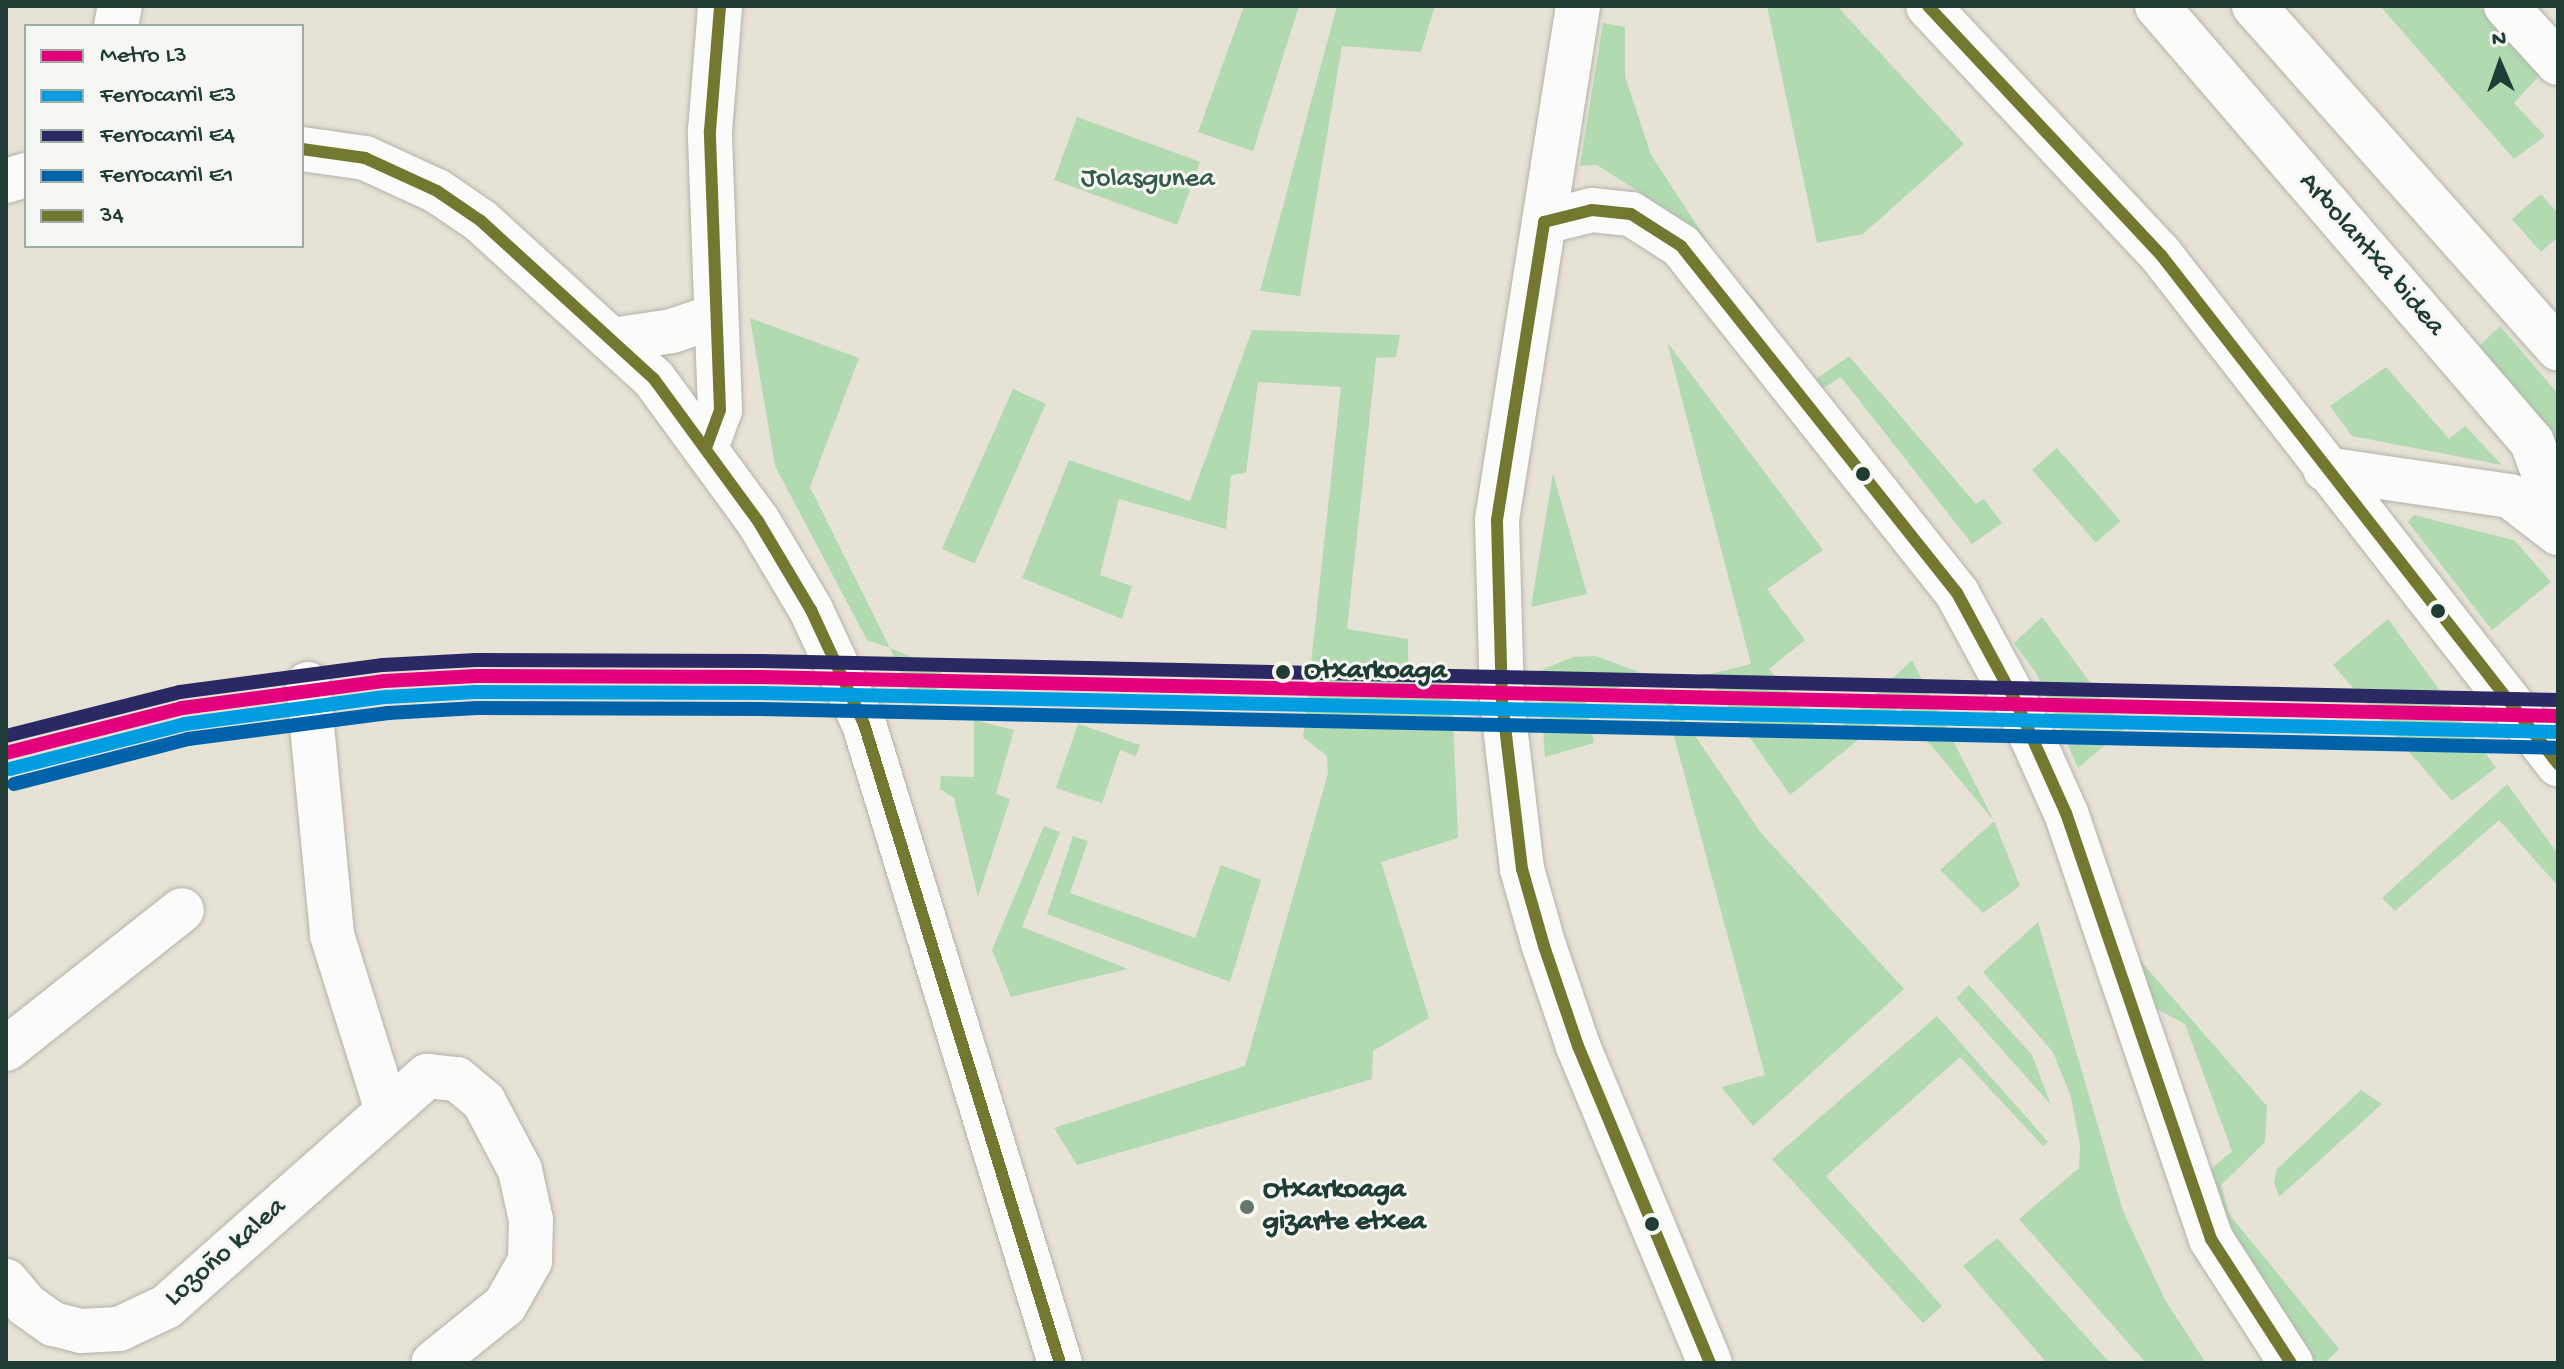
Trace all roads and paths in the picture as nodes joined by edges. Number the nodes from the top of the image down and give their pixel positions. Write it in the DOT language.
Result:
graph roads {
  1 [pos="720,6"];
  2 [pos="1578,6"];
  3 [pos="1928,6"];
  4 [pos="2157,6"];
  5 [pos="2254,6"];
  6 [pos="2506,6"];
  7 [pos="2558,63"];
  8 [pos="304,149"];
  9 [pos="1544,222"];
  10 [pos="716,316"];
  11 [pos="612,340"];
  12 [pos="2558,349"];
  13 [pos="706,448"];
  14 [pos="2325,469"];
  15 [pos="2551,527"];
  16 [pos="308,684"];
  17 [pos="2558,764"];
  18 [pos="182,910"];
  19 [pos="6,1049"];
  20 [pos="387,1110"];
  21 [pos="6,1281"];
  22 [pos="433,1363"];
  23 [pos="1060,1363"];
  24 [pos="1710,1363"];
  25 [pos="2291,1363"];
  1 -- 10 [label="street"];
  2 -- 9 [label="street"];
  3 -- 14 [label="street"];
  4 -- 15 [label="street, Arbolantxa bidea"];
  5 -- 12 [label="street"];
  6 -- 7 [label="street"];
  8 -- 11 [label="street"];
  9 -- 24 [label="street"];
  9 -- 25 [label="street"];
  10 -- 11 [label="street"];
  10 -- 13 [label="street"];
  11 -- 13 [label="street"];
  13 -- 23 [label="street"];
  14 -- 15 [label="street"];
  14 -- 17 [label="street"];
  16 -- 20 [label="street"];
  18 -- 19 [label="street"];
  20 -- 21 [label="street, Lozoño kalea"];
  20 -- 22 [label="street, Lozoño kalea"];
}
